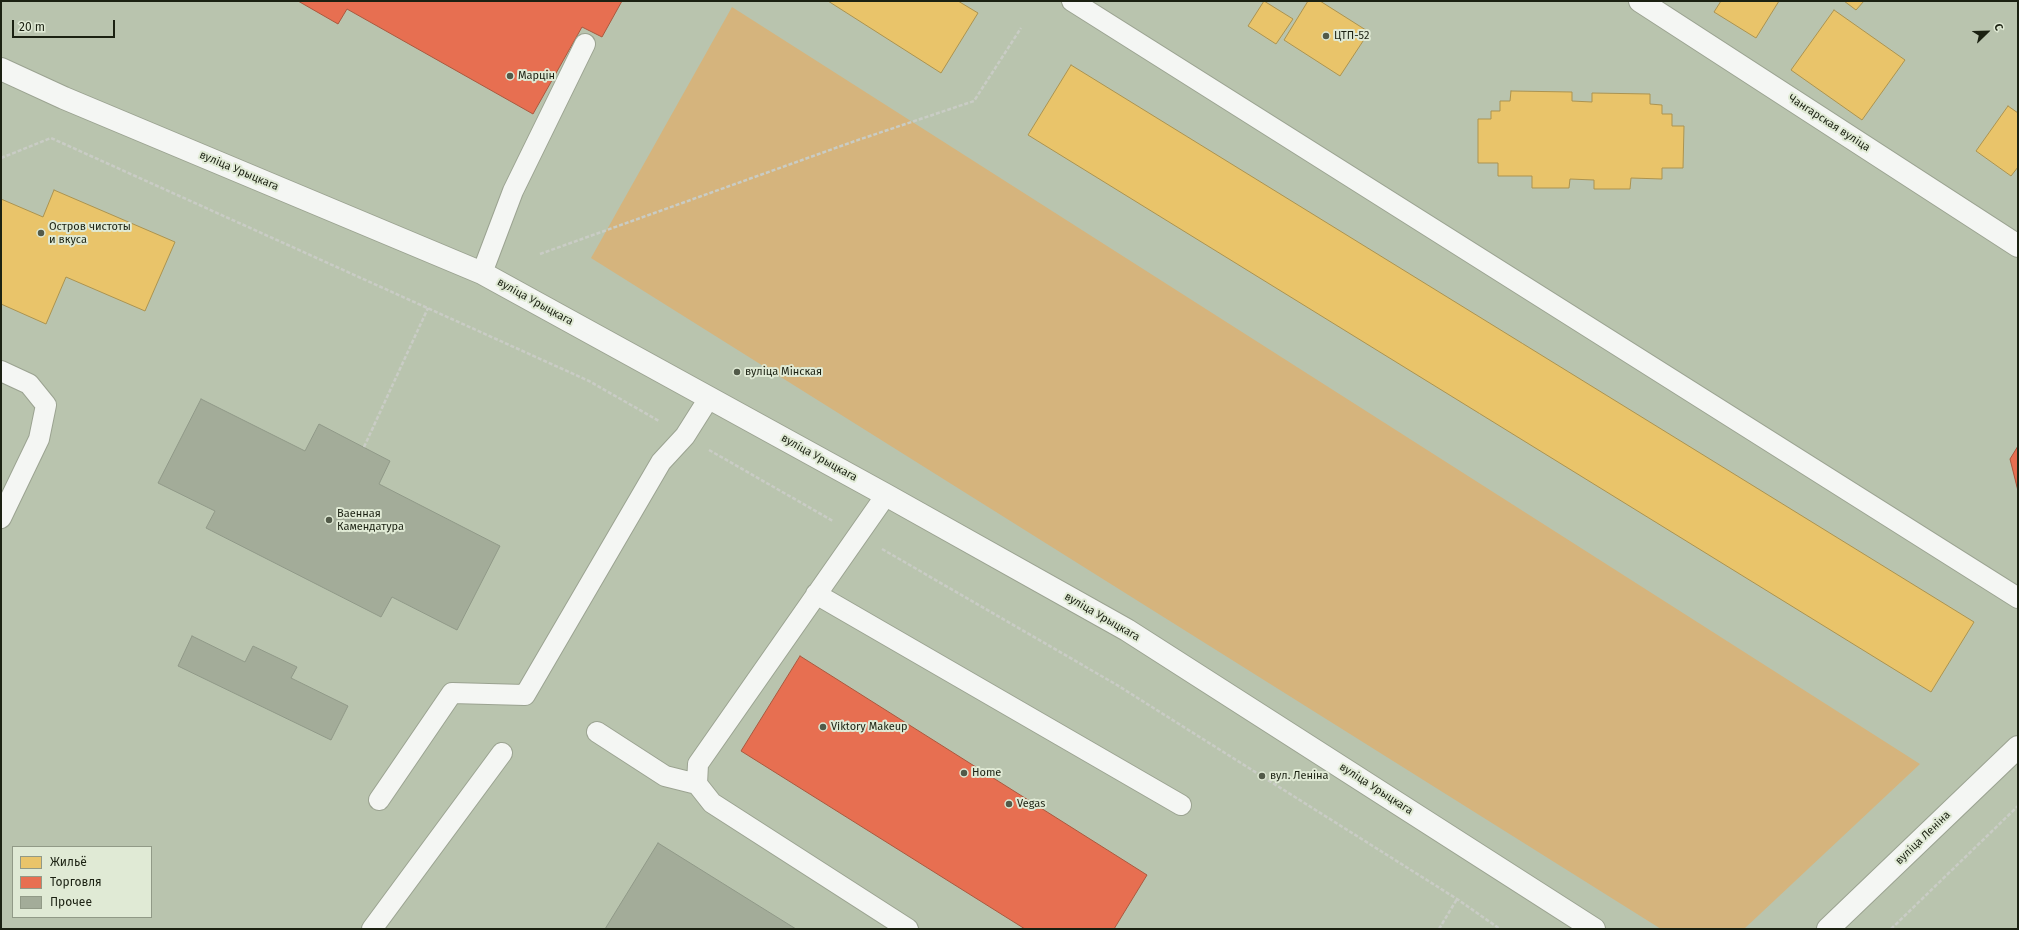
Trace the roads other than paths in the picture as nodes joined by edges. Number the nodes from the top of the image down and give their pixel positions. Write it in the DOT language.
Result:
graph roads {
  1 [pos="1072,1"];
  2 [pos="1640,1"];
  3 [pos="585,44"];
  4 [pos="1,70"];
  5 [pos="2018,246"];
  6 [pos="482,273"];
  7 [pos="1,371"];
  8 [pos="708,398"];
  9 [pos="886,495"];
  10 [pos="1,518"];
  11 [pos="816,594"];
  12 [pos="2018,598"];
  13 [pos="597,732"];
  14 [pos="2018,747"];
  15 [pos="502,753"];
  16 [pos="697,784"];
  17 [pos="379,800"];
  18 [pos="1181,805"];
  19 [pos="372,929"];
  20 [pos="908,929"];
  21 [pos="1594,929"];
  22 [pos="1828,929"];
  1 -- 12 [label="lane"];
  2 -- 5 [label="main road, Чангарская вуліца"];
  3 -- 6 [label="lane"];
  4 -- 6 [label="main road, вуліца Урыцкага"];
  6 -- 8 [label="main road, вуліца Урыцкага"];
  7 -- 10 [label="lane"];
  8 -- 9 [label="main road, вуліца Урыцкага"];
  8 -- 17 [label="lane"];
  9 -- 11 [label="lane"];
  9 -- 21 [label="main road, вуліца Урыцкага"];
  11 -- 16 [label="lane"];
  11 -- 18 [label="lane"];
  13 -- 16 [label="lane"];
  14 -- 22 [label="main road, вуліца Леніна"];
  15 -- 19 [label="lane"];
  16 -- 20 [label="lane"];
}
